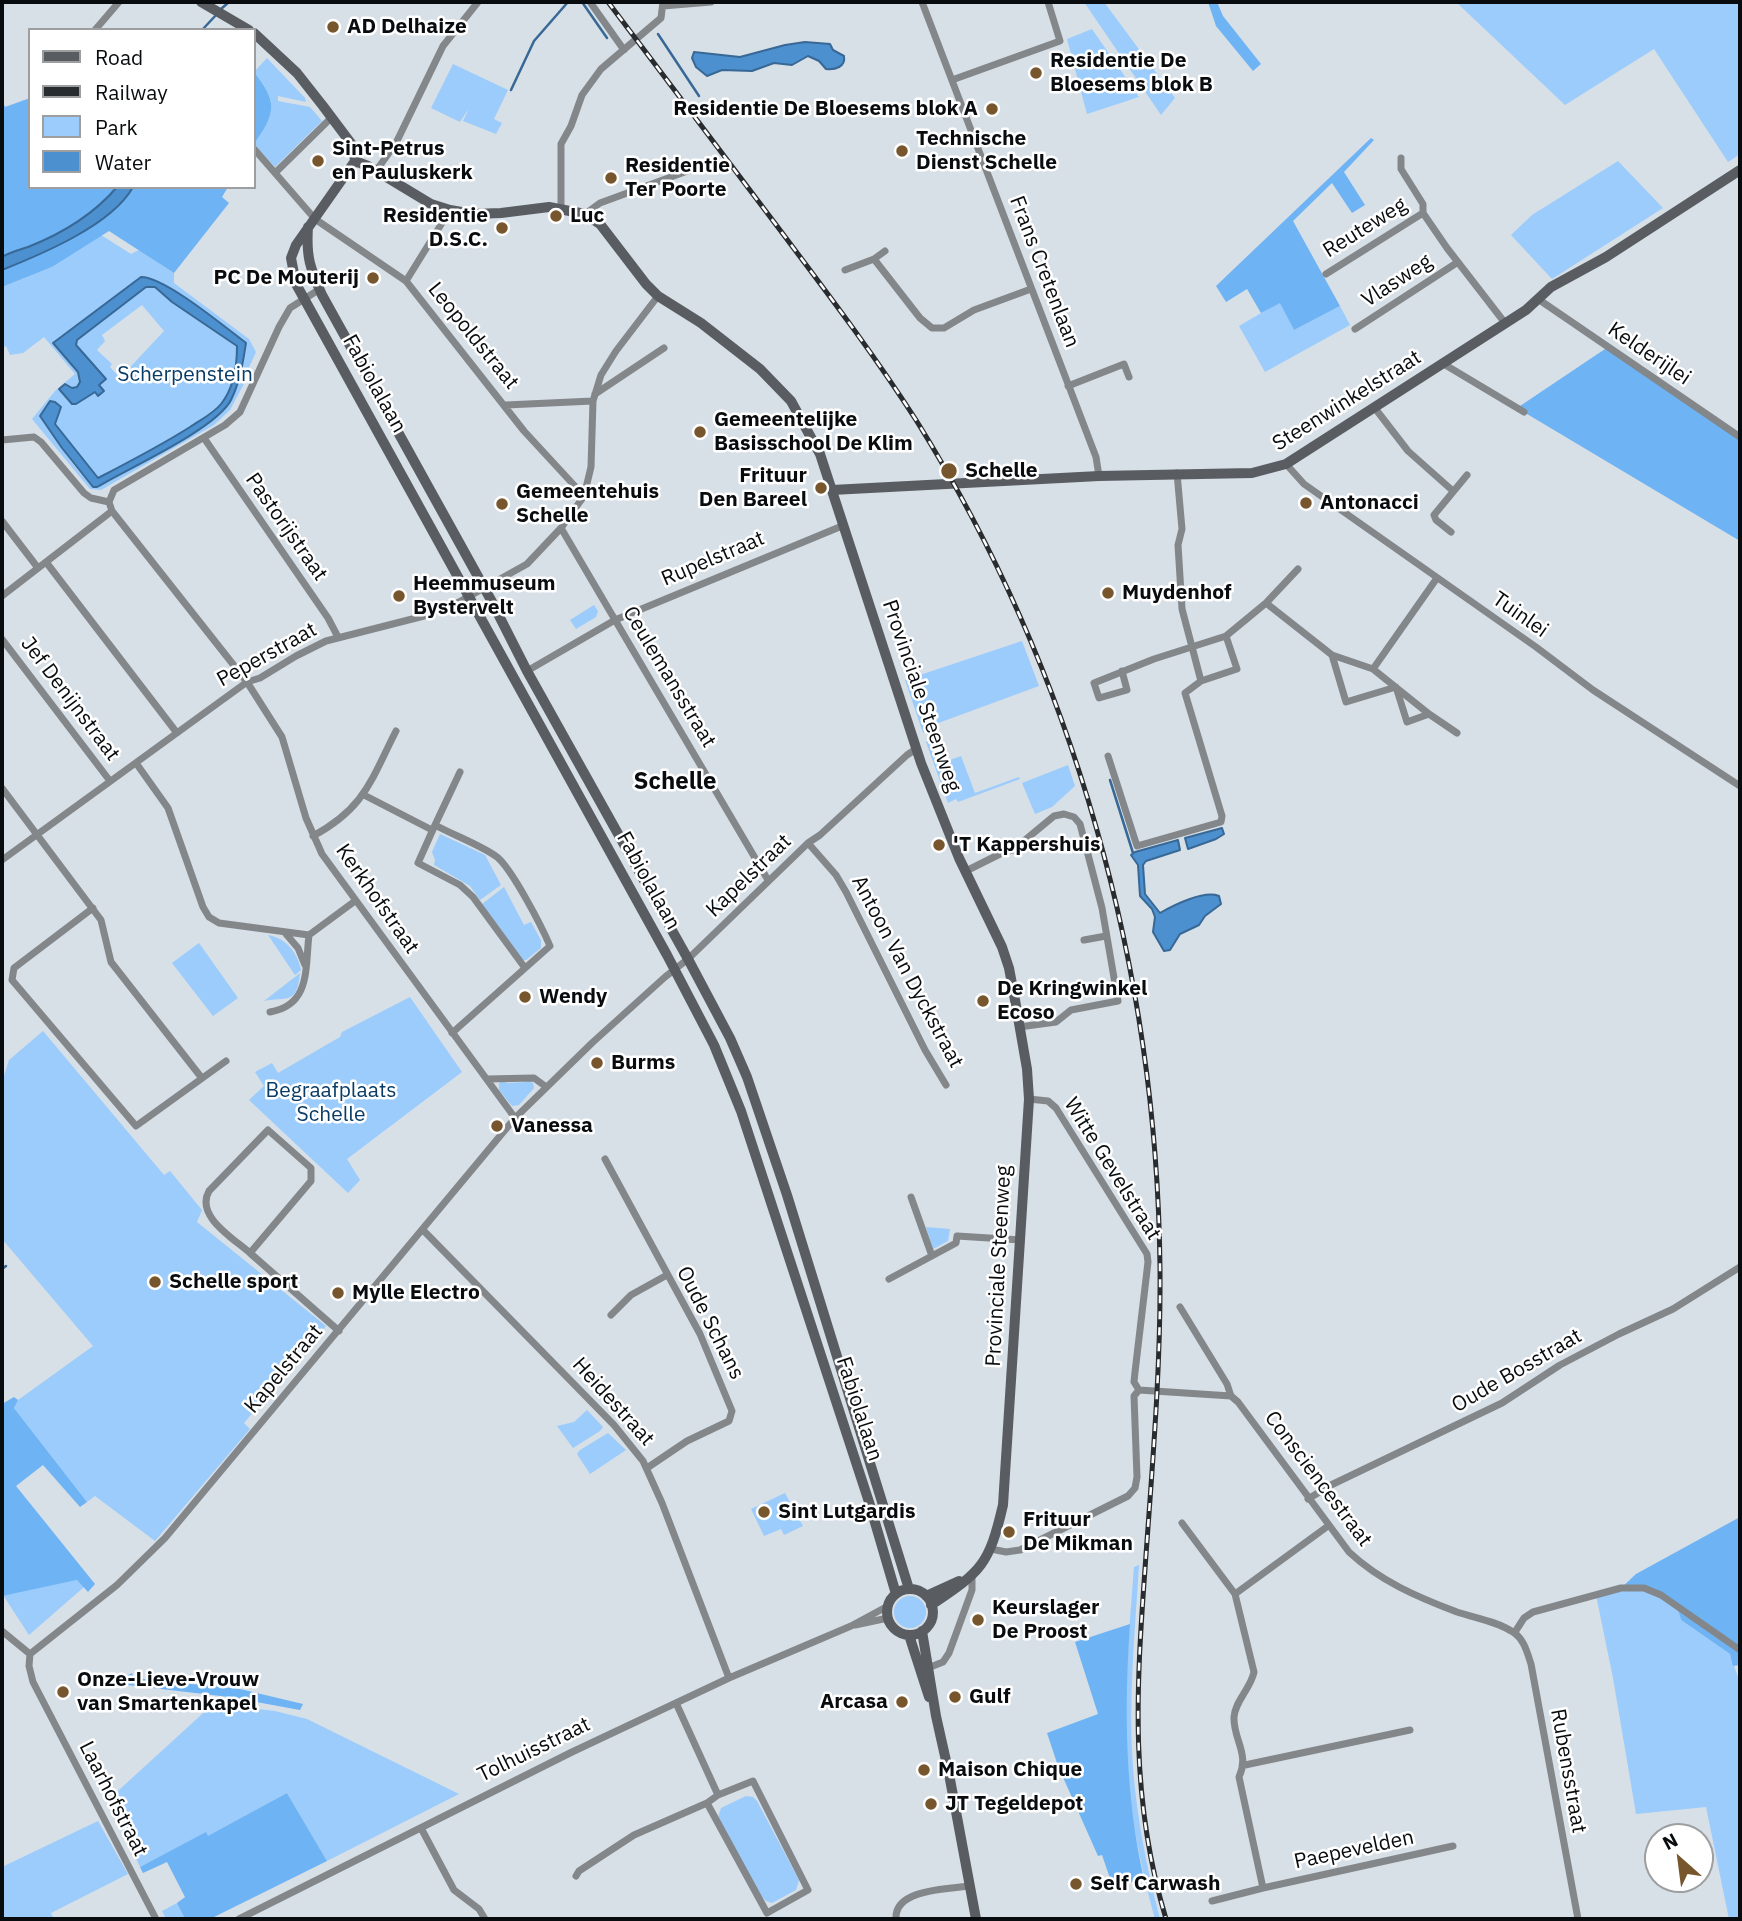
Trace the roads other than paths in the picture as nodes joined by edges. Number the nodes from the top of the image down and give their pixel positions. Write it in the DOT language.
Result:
graph roads {
  1 [pos="119,2"];
  2 [pos="478,2"];
  3 [pos="590,2"];
  4 [pos="711,2"];
  5 [pos="922,2"];
  6 [pos="1048,2"];
  7 [pos="204,3"];
  8 [pos="663,4"];
  9 [pos="97,28"];
  10 [pos="246,28"];
  11 [pos="256,35"];
  12 [pos="624,50"];
  13 [pos="952,80"];
  14 [pos="332,117"];
  15 [pos="256,150"];
  16 [pos="1401,159"];
  17 [pos="355,161"];
  18 [pos="701,166"];
  19 [pos="1740,170"];
  20 [pos="376,171"];
  21 [pos="276,172"];
  22 [pos="561,208"];
  23 [pos="450,210"];
  24 [pos="1423,213"];
  25 [pos="585,214"];
  26 [pos="312,223"];
  27 [pos="885,251"];
  28 [pos="874,258"];
  29 [pos="1458,262"];
  30 [pos="845,270"];
  31 [pos="1326,274"];
  32 [pos="406,281"];
  33 [pos="320,289"];
  34 [pos="1031,289"];
  35 [pos="659,296"];
  36 [pos="304,298"];
  37 [pos="1538,299"];
  38 [pos="1505,323"];
  39 [pos="1354,329"];
  40 [pos="664,348"];
  41 [pos="1442,363"];
  42 [pos="1129,377"];
  43 [pos="1068,386"];
  44 [pos="594,398"];
  45 [pos="506,405"];
  46 [pos="1374,407"];
  47 [pos="1524,412"];
  48 [pos="204,438"];
  49 [pos="1740,438"];
  50 [pos="2,440"];
  51 [pos="1286,464"];
  52 [pos="1177,473"];
  53 [pos="1467,475"];
  54 [pos="1099,476"];
  55 [pos="832,490"];
  56 [pos="1453,491"];
  57 [pos="584,496"];
  58 [pos="109,502"];
  59 [pos="112,511"];
  60 [pos="2,521"];
  61 [pos="842,526"];
  62 [pos="561,528"];
  63 [pos="1451,532"];
  64 [pos="46,562"];
  65 [pos="38,568"];
  66 [pos="1298,569"];
  67 [pos="1437,578"];
  68 [pos="485,589"];
  69 [pos="2,596"];
  70 [pos="469,598"];
  71 [pos="1266,603"];
  72 [pos="615,620"];
  73 [pos="1226,636"];
  74 [pos="338,637"];
  75 [pos="2,639"];
  76 [pos="1192,648"];
  77 [pos="1332,654"];
  78 [pos="1373,669"];
  79 [pos="527,671"];
  80 [pos="1122,671"];
  81 [pos="1200,681"];
  82 [pos="247,682"];
  83 [pos="1396,687"];
  84 [pos="1429,714"];
  85 [pos="396,731"];
  86 [pos="177,733"];
  87 [pos="1457,733"];
  88 [pos="916,750"];
  89 [pos="1108,756"];
  90 [pos="136,763"];
  91 [pos="460,772"];
  92 [pos="110,781"];
  93 [pos="1740,786"];
  94 [pos="2,788"];
  95 [pos="364,795"];
  96 [pos="433,827"];
  97 [pos="37,834"];
  98 [pos="313,836"];
  99 [pos="808,843"];
  100 [pos="2,860"];
  101 [pos="965,871"];
  102 [pos="768,880"];
  103 [pos="355,901"];
  104 [pos="93,908"];
  105 [pos="286,934"];
  106 [pos="309,935"];
  107 [pos="1107,936"];
  108 [pos="1084,940"];
  109 [pos="688,959"];
  110 [pos="305,966"];
  111 [pos="525,968"];
  112 [pos="675,969"];
  113 [pos="270,1012"];
  114 [pos="1019,1027"];
  115 [pos="452,1033"];
  116 [pos="226,1061"];
  117 [pos="201,1077"];
  118 [pos="487,1079"];
  119 [pos="946,1085"];
  120 [pos="545,1086"];
  121 [pos="1028,1099"];
  122 [pos="515,1118"];
  123 [pos="605,1159"];
  124 [pos="911,1197"];
  125 [pos="423,1230"];
  126 [pos="1021,1240"];
  127 [pos="250,1253"];
  128 [pos="932,1256"];
  129 [pos="1740,1267"];
  130 [pos="667,1275"];
  131 [pos="889,1279"];
  132 [pos="1181,1307"];
  133 [pos="611,1315"];
  134 [pos="340,1331"];
  135 [pos="1139,1390"];
  136 [pos="1231,1396"];
  137 [pos="647,1468"];
  138 [pos="1308,1499"];
  139 [pos="1182,1523"];
  140 [pos="1328,1526"];
  141 [pos="991,1549"];
  142 [pos="972,1576"];
  143 [pos="909,1589"];
  144 [pos="896,1594"];
  145 [pos="1235,1594"];
  146 [pos="929,1600"];
  147 [pos="888,1606"];
  148 [pos="888,1618"];
  149 [pos="851,1626"];
  150 [pos="2,1631"];
  151 [pos="922,1631"];
  152 [pos="1515,1632"];
  153 [pos="909,1635"];
  154 [pos="919,1646"];
  155 [pos="1740,1650"];
  156 [pos="30,1654"];
  157 [pos="929,1668"];
  158 [pos="729,1678"];
  159 [pos="676,1703"];
  160 [pos="936,1716"];
  161 [pos="1410,1730"];
  162 [pos="1245,1765"];
  163 [pos="718,1795"];
  164 [pos="707,1803"];
  165 [pos="421,1828"];
  166 [pos="1453,1846"];
  167 [pos="576,1876"];
  168 [pos="970,1886"];
  169 [pos="1263,1888"];
  170 [pos="1212,1901"];
  171 [pos="156,1919"];
  172 [pos="239,1919"];
  173 [pos="485,1919"];
  174 [pos="896,1919"];
  175 [pos="976,1919"];
  176 [pos="1578,1919"];
  1 -- 9 [label="street"];
  2 -- 20 [label="street"];
  3 -- 12 [label="street"];
  4 -- 8 [label="street"];
  5 -- 13 [label="street, Frans Cretenlaan"];
  6 -- 13 [label="street"];
  7 -- 10 [label="main road"];
  8 -- 12 [label="street"];
  11 -- 14 [label="main road"];
  12 -- 22 [label="street"];
  13 -- 34 [label="street, Frans Cretenlaan"];
  14 -- 17 [label="main road"];
  14 -- 21 [label="street"];
  15 -- 21 [label="street, Leopoldstraat"];
  16 -- 24 [label="street"];
  17 -- 20 [label="main road, Provinciale Steenweg"];
  17 -- 26 [label="main road, Fabiolalaan"];
  18 -- 25 [label="street"];
  19 -- 37 [label="main road, Steenwinkelstraat"];
  20 -- 23 [label="main road, Provinciale Steenweg"];
  21 -- 26 [label="street, Leopoldstraat"];
  22 -- 23 [label="main road, Provinciale Steenweg"];
  22 -- 25 [label="main road, Provinciale Steenweg"];
  23 -- 32 [label="street"];
  24 -- 29 [label="street"];
  24 -- 31 [label="street, Reuteweg"];
  25 -- 35 [label="main road, Provinciale Steenweg"];
  26 -- 32 [label="street, Leopoldstraat"];
  26 -- 33 [label="main road, Fabiolalaan"];
  26 -- 36 [label="main road, Fabiolalaan"];
  27 -- 28 [label="street"];
  28 -- 30 [label="street"];
  28 -- 34 [label="street"];
  29 -- 38 [label="street"];
  29 -- 39 [label="street, Vlasweg"];
  32 -- 45 [label="street, Leopoldstraat"];
  33 -- 36 [label="street"];
  33 -- 68 [label="main road, Fabiolalaan"];
  34 -- 43 [label="street, Frans Cretenlaan"];
  35 -- 44 [label="street, Peperstraat"];
  35 -- 55 [label="main road, Provinciale Steenweg"];
  36 -- 48 [label="street"];
  36 -- 70 [label="main road, Fabiolalaan"];
  37 -- 38 [label="main road, Steenwinkelstraat"];
  37 -- 49 [label="street, Kelderijlei"];
  38 -- 41 [label="main road, Steenwinkelstraat"];
  40 -- 44 [label="street"];
  41 -- 46 [label="main road, Steenwinkelstraat"];
  41 -- 47 [label="street"];
  42 -- 43 [label="street"];
  43 -- 54 [label="street, Frans Cretenlaan"];
  44 -- 45 [label="street"];
  44 -- 57 [label="street, Peperstraat"];
  45 -- 57 [label="street, Leopoldstraat"];
  46 -- 51 [label="main road, Steenwinkelstraat"];
  46 -- 56 [label="street"];
  48 -- 58 [label="street"];
  48 -- 74 [label="street, Pastorijstraat"];
  50 -- 58 [label="street"];
  51 -- 52 [label="main road, Steenwinkelstraat"];
  51 -- 67 [label="street, Tuinlei"];
  52 -- 54 [label="main road, Steenwinkelstraat"];
  52 -- 76 [label="street"];
  53 -- 56 [label="street"];
  54 -- 55 [label="main road, Steenwinkelstraat"];
  55 -- 61 [label="main road, Provinciale Steenweg"];
  56 -- 63 [label="street"];
  57 -- 62 [label="street, Peperstraat"];
  58 -- 59 [label="street, Kerkhofstraat"];
  59 -- 64 [label="street"];
  59 -- 82 [label="street, Kerkhofstraat"];
  60 -- 65 [label="street"];
  61 -- 72 [label="street, Rupelstraat"];
  61 -- 88 [label="main road, Provinciale Steenweg"];
  62 -- 68 [label="street, Peperstraat"];
  62 -- 72 [label="street, Ceulemansstraat"];
  64 -- 65 [label="street"];
  64 -- 86 [label="street"];
  65 -- 69 [label="street"];
  66 -- 71 [label="street"];
  67 -- 78 [label="street"];
  67 -- 93 [label="street, Tuinlei"];
  68 -- 70 [label="street, Peperstraat"];
  68 -- 79 [label="main road, Fabiolalaan"];
  70 -- 74 [label="street, Peperstraat"];
  70 -- 112 [label="main road, Fabiolalaan"];
  71 -- 73 [label="street"];
  71 -- 77 [label="street"];
  72 -- 79 [label="street, Rupelstraat"];
  72 -- 102 [label="street, Ceulemansstraat"];
  73 -- 76 [label="street"];
  73 -- 81 [label="street"];
  74 -- 82 [label="street, Peperstraat"];
  75 -- 92 [label="street, Jef Denijnstraat"];
  76 -- 80 [label="street"];
  76 -- 81 [label="street"];
  77 -- 78 [label="street"];
  77 -- 83 [label="street"];
  78 -- 83 [label="street"];
  79 -- 109 [label="main road, Fabiolalaan"];
  80 -- 80 [label="street"];
  81 -- 89 [label="street"];
  82 -- 86 [label="street, Peperstraat"];
  82 -- 98 [label="street, Kerkhofstraat"];
  83 -- 84 [label="street"];
  83 -- 84 [label="street"];
  84 -- 87 [label="street"];
  85 -- 95 [label="street"];
  86 -- 90 [label="street, Peperstraat"];
  88 -- 99 [label="street, Kapelstraat"];
  88 -- 101 [label="main road, Provinciale Steenweg"];
  90 -- 92 [label="street, Peperstraat"];
  90 -- 105 [label="street"];
  91 -- 96 [label="street"];
  92 -- 97 [label="street, Peperstraat"];
  94 -- 97 [label="street"];
  95 -- 96 [label="street"];
  95 -- 98 [label="street"];
  96 -- 111 [label="street"];
  96 -- 111 [label="street"];
  97 -- 100 [label="street, Peperstraat"];
  97 -- 104 [label="street"];
  98 -- 103 [label="street, Kerkhofstraat"];
  99 -- 102 [label="street, Kapelstraat"];
  99 -- 119 [label="street, Antoon Van Dyckstraat"];
  101 -- 107 [label="street"];
  101 -- 114 [label="main road, Provinciale Steenweg"];
  102 -- 109 [label="street, Kapelstraat"];
  103 -- 106 [label="street"];
  103 -- 115 [label="street, Kerkhofstraat"];
  104 -- 117 [label="street"];
  104 -- 117 [label="street"];
  105 -- 106 [label="street"];
  105 -- 110 [label="street"];
  106 -- 110 [label="street"];
  107 -- 108 [label="street"];
  107 -- 114 [label="street"];
  109 -- 112 [label="street, Kapelstraat"];
  109 -- 143 [label="main road, Fabiolalaan"];
  110 -- 113 [label="street"];
  111 -- 115 [label="street"];
  112 -- 120 [label="street, Kapelstraat"];
  112 -- 144 [label="main road, Fabiolalaan"];
  114 -- 121 [label="main road, Provinciale Steenweg"];
  115 -- 118 [label="street, Kerkhofstraat"];
  116 -- 117 [label="street"];
  118 -- 120 [label="street"];
  118 -- 122 [label="street, Kerkhofstraat"];
  120 -- 122 [label="street, Kapelstraat"];
  121 -- 126 [label="main road, Provinciale Steenweg"];
  121 -- 135 [label="street, Witte Gevelstraat"];
  122 -- 125 [label="street, Kapelstraat"];
  123 -- 130 [label="street, Oude Schans"];
  124 -- 128 [label="street"];
  125 -- 134 [label="street, Kapelstraat"];
  125 -- 137 [label="street, Heidestraat"];
  126 -- 128 [label="street"];
  126 -- 141 [label="main road, Provinciale Steenweg"];
  127 -- 127 [label="street"];
  127 -- 134 [label="street"];
  128 -- 131 [label="street"];
  129 -- 138 [label="street, Oude Bosstraat"];
  130 -- 133 [label="street"];
  130 -- 137 [label="street, Oude Schans"];
  132 -- 136 [label="street, Consciencestraat"];
  134 -- 156 [label="street, Kapelstraat"];
  135 -- 136 [label="street"];
  135 -- 141 [label="street, Witte Gevelstraat"];
  136 -- 138 [label="street, Consciencestraat"];
  137 -- 158 [label="street, Heidestraat"];
  138 -- 140 [label="street, Consciencestraat"];
  139 -- 145 [label="street"];
  140 -- 145 [label="street"];
  140 -- 152 [label="street, Consciencestraat"];
  141 -- 142 [label="main road, Provinciale Steenweg"];
  142 -- 146 [label="main road"];
  142 -- 157 [label="street, Provinciale Steenweg"];
  143 -- 144 [label="main road"];
  143 -- 146 [label="main road"];
  144 -- 147 [label="main road"];
  145 -- 162 [label="street"];
  146 -- 151 [label="main road"];
  147 -- 148 [label="main road"];
  147 -- 149 [label="street, Tolhuisstraat"];
  148 -- 149 [label="street, Tolhuisstraat"];
  148 -- 153 [label="main road"];
  149 -- 158 [label="street, Tolhuisstraat"];
  150 -- 156 [label="street"];
  151 -- 153 [label="main road"];
  151 -- 154 [label="main road"];
  152 -- 155 [label="street"];
  152 -- 176 [label="street, Rubensstraat"];
  153 -- 154 [label="main road"];
  154 -- 157 [label="main road"];
  154 -- 160 [label="main road"];
  156 -- 171 [label="street, Laarhofstraat"];
  157 -- 160 [label="main road"];
  158 -- 159 [label="street, Tolhuisstraat"];
  159 -- 163 [label="street"];
  159 -- 165 [label="street, Tolhuisstraat"];
  160 -- 168 [label="main road"];
  161 -- 162 [label="street"];
  162 -- 169 [label="street"];
  163 -- 164 [label="street"];
  163 -- 164 [label="street"];
  164 -- 167 [label="street"];
  165 -- 172 [label="street, Tolhuisstraat"];
  165 -- 173 [label="street"];
  166 -- 169 [label="street, Paepevelden"];
  168 -- 174 [label="street"];
  168 -- 175 [label="main road"];
  169 -- 170 [label="street, Paepevelden"];
}
